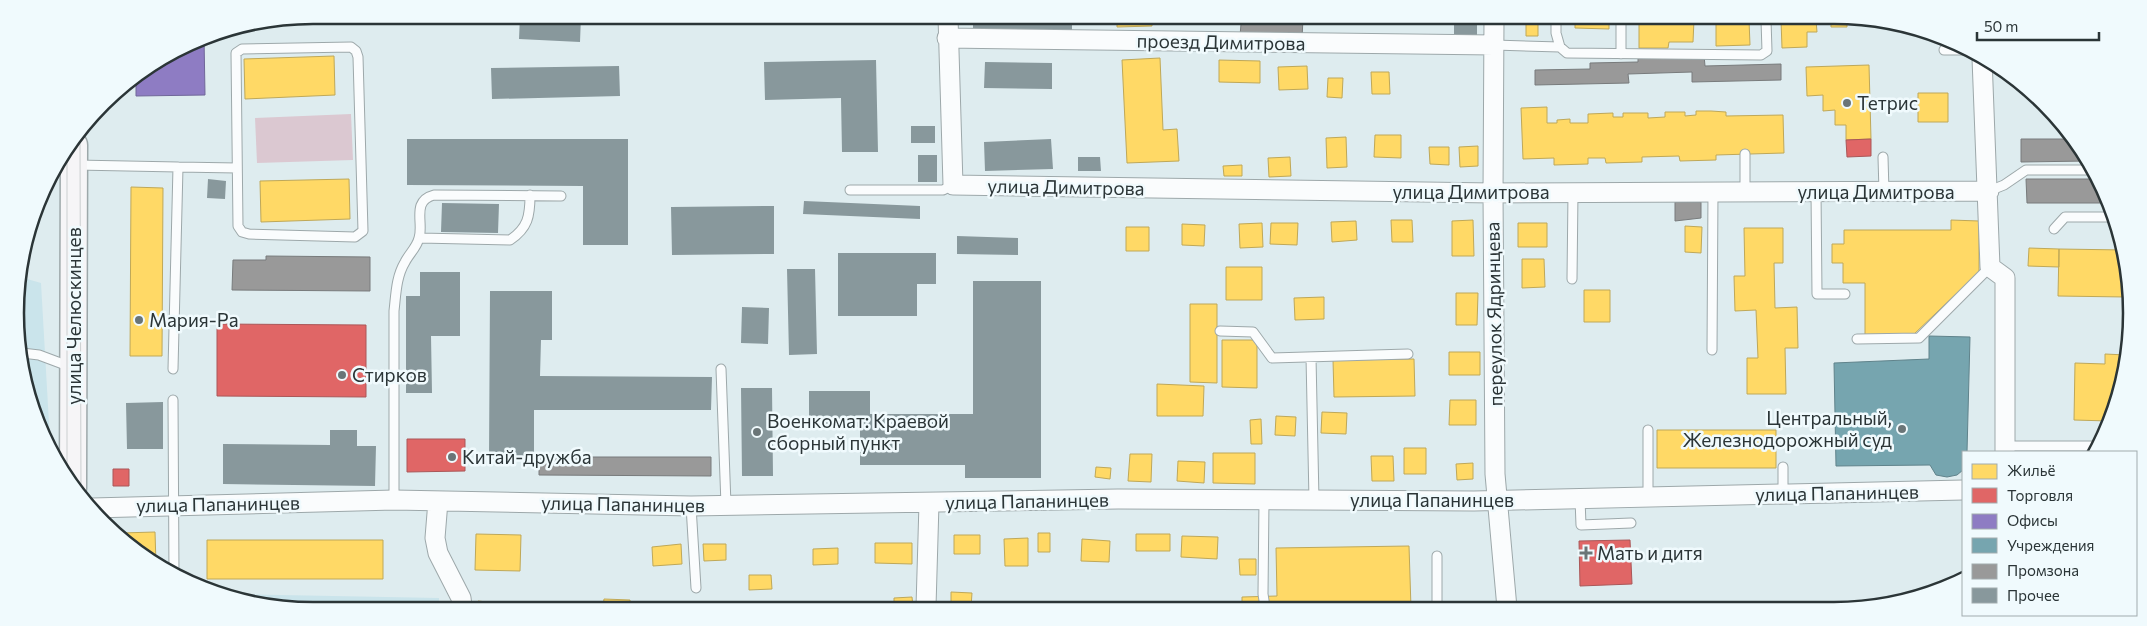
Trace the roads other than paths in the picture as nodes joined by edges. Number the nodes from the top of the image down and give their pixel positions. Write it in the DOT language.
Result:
graph roads {
  1 [pos="948,24"];
  2 [pos="1494,24"];
  3 [pos="1556,24"];
  4 [pos="1621,24"];
  5 [pos="1766,24"];
  6 [pos="947,38"];
  7 [pos="1494,45"];
  8 [pos="1560,47"];
  9 [pos="1944,50"];
  10 [pos="1954,50"];
  11 [pos="1621,54"];
  12 [pos="1982,65"];
  13 [pos="1745,154"];
  14 [pos="74,155"];
  15 [pos="1883,157"];
  16 [pos="178,167"];
  17 [pos="237,168"];
  18 [pos="2085,170"];
  19 [pos="953,185"];
  20 [pos="850,190"];
  21 [pos="1988,191"];
  22 [pos="1713,192"];
  23 [pos="1745,192"];
  24 [pos="1816,192"];
  25 [pos="1884,192"];
  26 [pos="1492,193"];
  27 [pos="1573,193"];
  28 [pos="530,195"];
  29 [pos="561,196"];
  30 [pos="2107,217"];
  31 [pos="2054,229"];
  32 [pos="420,238"];
  33 [pos="1990,267"];
  34 [pos="1572,278"];
  35 [pos="1845,294"];
  36 [pos="1220,331"];
  37 [pos="1857,338"];
  38 [pos="1712,350"];
  39 [pos="26,354"];
  40 [pos="1408,354"];
  41 [pos="1311,357"];
  42 [pos="74,368"];
  43 [pos="173,369"];
  44 [pos="721,369"];
  45 [pos="173,400"];
  46 [pos="1648,430"];
  47 [pos="2090,446"];
  48 [pos="2005,449"];
  49 [pos="1783,467"];
  50 [pos="72,474"];
  51 [pos="1962,490"];
  52 [pos="1784,494"];
  53 [pos="1648,497"];
  54 [pos="1580,499"];
  55 [pos="394,500"];
  56 [pos="1264,500"];
  57 [pos="1314,500"];
  58 [pos="1498,500"];
  59 [pos="438,501"];
  60 [pos="929,503"];
  61 [pos="174,505"];
  62 [pos="726,505"];
  63 [pos="691,506"];
  64 [pos="99,508"];
  65 [pos="1631,523"];
  66 [pos="1437,556"];
  67 [pos="174,566"];
  68 [pos="696,588"];
  69 [pos="462,602"];
  70 [pos="926,602"];
  71 [pos="1264,602"];
  72 [pos="1438,602"];
  73 [pos="1507,602"];
  1 -- 6 [label="street"];
  2 -- 7 [label="street, переулок Ядринцева"];
  3 -- 8 [label="lane"];
  4 -- 11 [label="lane"];
  5 -- 11 [label="lane"];
  6 -- 7 [label="street, проезд Димитрова"];
  6 -- 19 [label="street"];
  7 -- 8 [label="lane"];
  7 -- 26 [label="street, переулок Ядринцева"];
  8 -- 11 [label="lane"];
  9 -- 10 [label="lane"];
  12 -- 21 [label="street"];
  13 -- 23 [label="lane"];
  14 -- 16 [label="lane"];
  14 -- 42 [label="main road, улица Челюскинцев"];
  15 -- 25 [label="lane"];
  16 -- 17 [label="lane"];
  16 -- 43 [label="lane"];
  17 -- 17 [label="lane"];
  18 -- 21 [label="lane"];
  19 -- 20 [label="lane"];
  19 -- 26 [label="street, улица Димитрова"];
  21 -- 25 [label="street, улица Димитрова"];
  21 -- 33 [label="street"];
  22 -- 23 [label="street, улица Димитрова"];
  22 -- 27 [label="street, улица Димитрова"];
  22 -- 38 [label="lane"];
  23 -- 24 [label="street, улица Димитрова"];
  24 -- 25 [label="street, улица Димитрова"];
  24 -- 35 [label="lane"];
  26 -- 27 [label="street, улица Димитрова"];
  26 -- 58 [label="street, переулок Ядринцева"];
  27 -- 34 [label="lane"];
  28 -- 29 [label="lane"];
  28 -- 32 [label="lane"];
  28 -- 32 [label="lane"];
  30 -- 31 [label="lane"];
  32 -- 55 [label="lane"];
  33 -- 37 [label="lane"];
  33 -- 48 [label="street"];
  36 -- 41 [label="lane"];
  39 -- 42 [label="lane"];
  40 -- 41 [label="lane"];
  41 -- 57 [label="lane"];
  42 -- 50 [label="main road, улица Челюскинцев"];
  44 -- 62 [label="lane"];
  45 -- 61 [label="lane"];
  46 -- 53 [label="lane"];
  47 -- 48 [label="lane"];
  49 -- 52 [label="lane"];
  51 -- 52 [label="street, улица Папанинцев"];
  52 -- 53 [label="street, улица Папанинцев"];
  53 -- 54 [label="street, улица Папанинцев"];
  54 -- 58 [label="street, улица Папанинцев"];
  54 -- 65 [label="lane"];
  55 -- 59 [label="street, улица Папанинцев"];
  55 -- 61 [label="street, улица Папанинцев"];
  56 -- 57 [label="street, улица Папанинцев"];
  56 -- 60 [label="street, улица Папанинцев"];
  56 -- 71 [label="lane"];
  57 -- 58 [label="street, улица Папанинцев"];
  58 -- 73 [label="street, переулок Ядринцева"];
  59 -- 63 [label="street, улица Папанинцев"];
  59 -- 69 [label="street"];
  60 -- 62 [label="street, улица Папанинцев"];
  60 -- 70 [label="street"];
  61 -- 64 [label="street, улица Папанинцев"];
  61 -- 67 [label="lane"];
  62 -- 63 [label="street, улица Папанинцев"];
  63 -- 68 [label="lane"];
  66 -- 72 [label="lane"];
}
